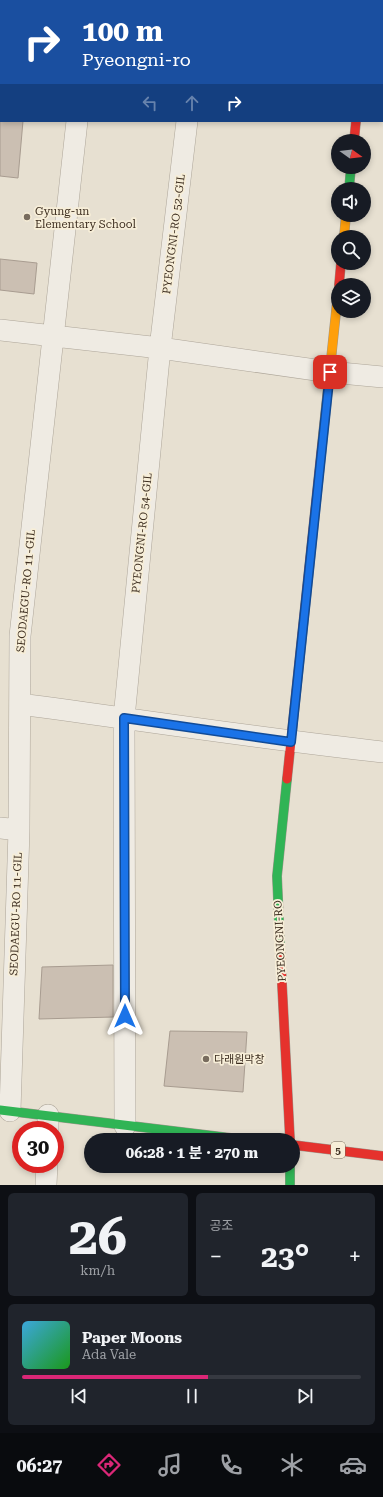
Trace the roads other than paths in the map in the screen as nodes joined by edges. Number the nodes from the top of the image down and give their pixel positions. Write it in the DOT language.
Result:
graph roads {
  1 [pos="77,122"];
  2 [pos="187,122"];
  3 [pos="356,122"];
  4 [pos="355,134"];
  5 [pos="336,318"];
  6 [pos="0,330"];
  7 [pos="53,336"];
  8 [pos="160,348"];
  9 [pos="330,372"];
  10 [pos="383,378"];
  11 [pos="20,704"];
  12 [pos="124,718"];
  13 [pos="291,742"];
  14 [pos="383,752"];
  15 [pos="10,829"];
  16 [pos="5,1110"];
  17 [pos="44,1121"];
  18 [pos="64,1123"];
  19 [pos="125,1126"];
  20 [pos="186,1133"];
  21 [pos="290,1133"];
  22 [pos="300,1146"];
  23 [pos="383,1156"];
  24 [pos="46,1173"];
  25 [pos="290,1173"];
  26 [pos="46,1185"];
  27 [pos="290,1185"];
  1 -- 7 [label="street, SEODAEGU-RO 11-GIL"];
  2 -- 8 [label="street, PYEONGNI-RO 52-GIL"];
  3 -- 4 [label="main road"];
  5 -- 9 [label="main road, PYEONGNI-RO"];
  6 -- 7 [label="street"];
  7 -- 8 [label="street"];
  7 -- 11 [label="street, SEODAEGU-RO 11-GIL"];
  8 -- 9 [label="street"];
  8 -- 12 [label="street, PYEONGNI-RO 54-GIL"];
  9 -- 10 [label="street"];
  9 -- 13 [label="main road, PYEONGNI-RO"];
  11 -- 12 [label="street"];
  11 -- 15 [label="street, SEODAEGU-RO 11-GIL"];
  12 -- 13 [label="street"];
  12 -- 19 [label="street, PYEONGNI-RO 54-GIL"];
  13 -- 14 [label="street"];
  13 -- 21 [label="main road, PYEONGNI-RO"];
  15 -- 16 [label="street, SEODAEGU-RO 11-GIL"];
  16 -- 17 [label="main road"];
  18 -- 19 [label="main road"];
  19 -- 20 [label="main road"];
  22 -- 23 [label="main road, 5"];
  24 -- 26 [label="street"];
  25 -- 27 [label="main road"];
}
